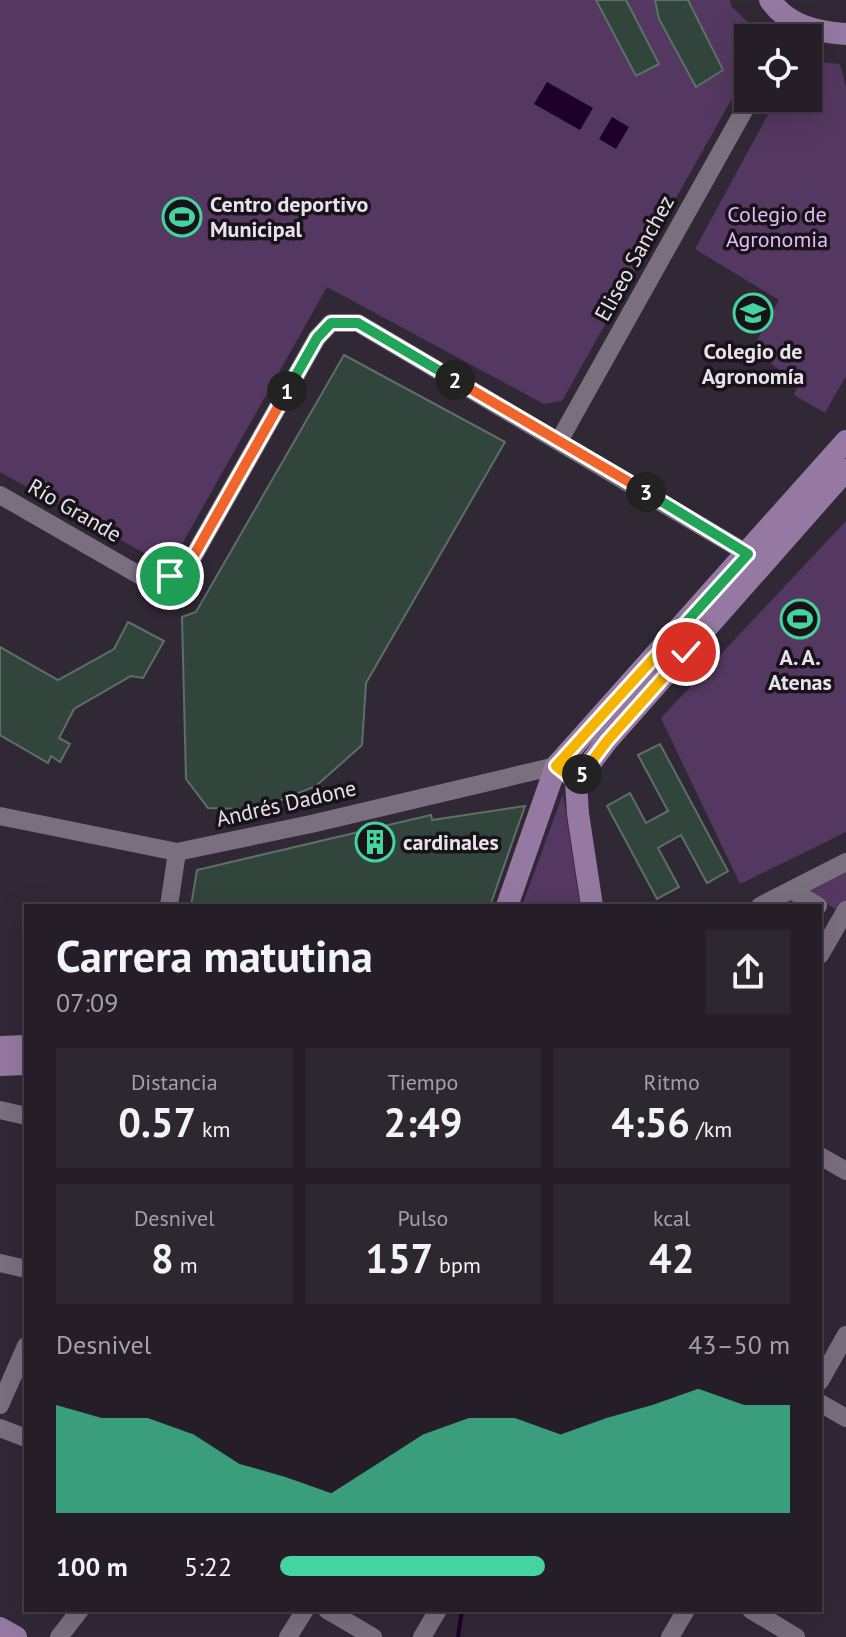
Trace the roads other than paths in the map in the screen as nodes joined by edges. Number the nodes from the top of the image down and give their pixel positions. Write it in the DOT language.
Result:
graph roads {
  1 [pos="770,0"];
  2 [pos="785,24"];
  3 [pos="822,32"];
  4 [pos="846,34"];
  5 [pos="743,112"];
  6 [pos="559,441"];
  7 [pos="846,441"];
  8 [pos="846,470"];
  9 [pos="0,495"];
  10 [pos="756,559"];
  11 [pos="556,766"];
  12 [pos="576,782"];
  13 [pos="0,816"];
  14 [pos="177,852"];
  15 [pos="846,862"];
  16 [pos="791,890"];
  17 [pos="169,904"];
  18 [pos="508,904"];
  19 [pos="592,904"];
  20 [pos="764,904"];
  21 [pos="814,904"];
  22 [pos="822,908"];
  23 [pos="844,917"];
  24 [pos="822,952"];
  25 [pos="24,1046"];
  26 [pos="0,1047"];
  27 [pos="24,1064"];
  28 [pos="0,1065"];
  29 [pos="0,1110"];
  30 [pos="24,1116"];
  31 [pos="822,1157"];
  32 [pos="846,1171"];
  33 [pos="0,1263"];
  34 [pos="24,1269"];
  35 [pos="846,1335"];
  36 [pos="24,1351"];
  37 [pos="822,1377"];
  38 [pos="822,1404"];
  39 [pos="0,1405"];
  40 [pos="846,1418"];
  41 [pos="0,1428"];
  42 [pos="24,1437"];
  43 [pos="78,1612"];
  44 [pos="304,1612"];
  45 [pos="330,1612"];
  46 [pos="437,1612"];
  47 [pos="685,1612"];
  48 [pos="754,1612"];
  49 [pos="0,1628"];
  50 [pos="16,1637"];
  51 [pos="59,1637"];
  52 [pos="288,1637"];
  53 [pos="373,1637"];
  54 [pos="422,1637"];
  55 [pos="670,1637"];
  56 [pos="796,1637"];
  1 -- 2 [label="main road"];
  3 -- 4 [label="main road"];
  5 -- 6 [label="street, Eliseo Sanchez"];
  6 -- 9 [label="street, Río Grande"];
  6 -- 10 [label="street"];
  7 -- 10 [label="main road"];
  8 -- 10 [label="main road"];
  10 -- 11 [label="main road"];
  10 -- 12 [label="main road"];
  11 -- 12 [label="street"];
  11 -- 14 [label="street, Andrés Dadone"];
  11 -- 18 [label="main road"];
  12 -- 19 [label="main road"];
  13 -- 14 [label="street, Andrés Dadone"];
  14 -- 17 [label="street"];
  15 -- 16 [label="street"];
  16 -- 20 [label="street"];
  16 -- 21 [label="street"];
  22 -- 23 [label="street"];
  23 -- 24 [label="street"];
  25 -- 26 [label="main road"];
  27 -- 28 [label="main road"];
  29 -- 30 [label="street"];
  31 -- 32 [label="street"];
  33 -- 34 [label="street"];
  35 -- 37 [label="street"];
  36 -- 39 [label="street"];
  38 -- 40 [label="street"];
  41 -- 42 [label="street"];
  43 -- 51 [label="street"];
  44 -- 52 [label="street"];
  45 -- 53 [label="street"];
  46 -- 54 [label="street"];
  47 -- 55 [label="street"];
  48 -- 56 [label="street"];
  49 -- 50 [label="main road"];
}
